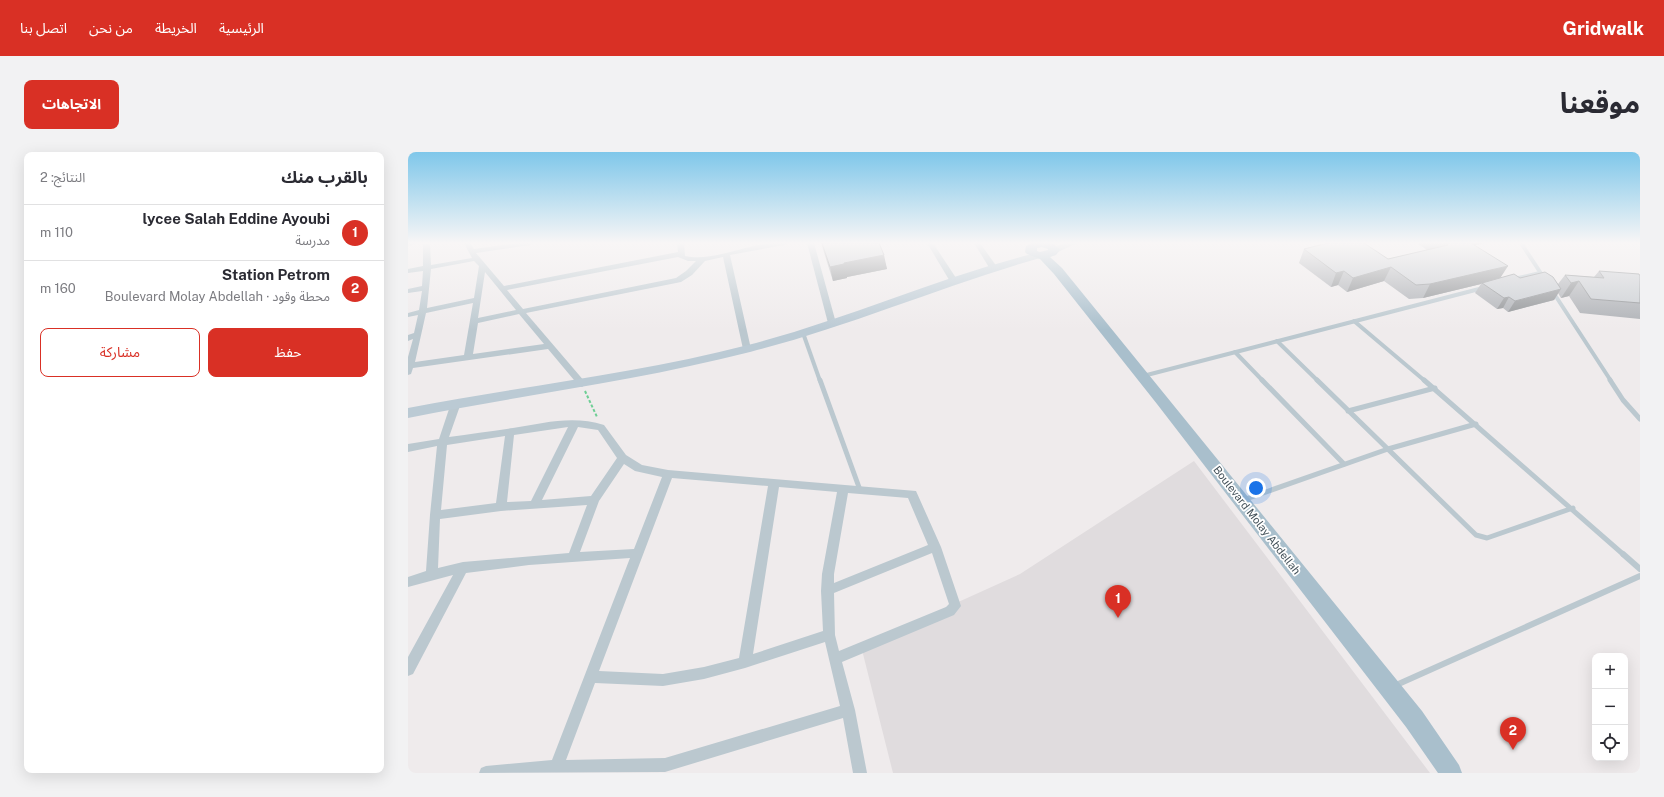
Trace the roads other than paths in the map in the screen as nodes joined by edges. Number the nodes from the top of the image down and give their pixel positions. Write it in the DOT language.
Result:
graph roads {
  1 [pos="427,272"];
  2 [pos="482,272"];
  3 [pos="489,272"];
  4 [pos="589,272"];
  5 [pos="690,272"];
  6 [pos="730,272"];
  7 [pos="818,272"];
  8 [pos="948,272"];
  9 [pos="979,272"];
  10 [pos="1059,272"];
  11 [pos="1540,273"];
  12 [pos="1545,279"];
  13 [pos="1510,280"];
  14 [pos="954,281"];
  15 [pos="1488,286"];
  16 [pos="1549,286"];
  17 [pos="425,288"];
  18 [pos="502,289"];
  19 [pos="408,291"];
  20 [pos="477,300"];
  21 [pos="422,312"];
  22 [pos="521,312"];
  23 [pos="408,315"];
  24 [pos="474,321"];
  25 [pos="1354,321"];
  26 [pos="832,323"];
  27 [pos="803,333"];
  28 [pos="418,336"];
  29 [pos="408,338"];
  30 [pos="1277,341"];
  31 [pos="548,346"];
  32 [pos="747,349"];
  33 [pos="1235,352"];
  34 [pos="468,358"];
  35 [pos="409,368"];
  36 [pos="1143,376"];
  37 [pos="582,384"];
  38 [pos="1435,388"];
  39 [pos="456,403"];
  40 [pos="1348,410"];
  41 [pos="408,413"];
  42 [pos="1640,419"];
  43 [pos="575,422"];
  44 [pos="1476,424"];
  45 [pos="510,432"];
  46 [pos="443,440"];
  47 [pos="408,448"];
  48 [pos="1388,449"];
  49 [pos="622,458"];
  50 [pos="1344,464"];
  51 [pos="668,474"];
  52 [pos="774,484"];
  53 [pos="843,489"];
  54 [pos="860,490"];
  55 [pos="594,500"];
  56 [pos="1241,500"];
  57 [pos="535,504"];
  58 [pos="501,507"];
  59 [pos="1573,508"];
  60 [pos="435,515"];
  61 [pos="935,547"];
  62 [pos="638,553"];
  63 [pos="573,556"];
  64 [pos="463,567"];
  65 [pos="1640,569"];
  66 [pos="432,573"];
  67 [pos="1640,576"];
  68 [pos="408,582"];
  69 [pos="827,591"];
  70 [pos="829,635"];
  71 [pos="835,658"];
  72 [pos="745,662"];
  73 [pos="408,670"];
  74 [pos="592,677"];
  75 [pos="1389,688"];
  76 [pos="848,710"];
  77 [pos="665,769"];
  78 [pos="555,770"];
  79 [pos="486,773"];
  80 [pos="860,773"];
  81 [pos="1451,773"];
  1 -- 17 [label="street"];
  2 -- 20 [label="street"];
  3 -- 18 [label="street"];
  4 -- 18 [label="street"];
  5 -- 22 [label="street"];
  6 -- 32 [label="street"];
  7 -- 26 [label="street"];
  8 -- 14 [label="street"];
  9 -- 14 [label="main road"];
  10 -- 36 [label="main road, Boulevard Molay Abdellah"];
  11 -- 12 [label="lane"];
  11 -- 13 [label="lane"];
  14 -- 26 [label="main road"];
  15 -- 25 [label="lane"];
  16 -- 42 [label="lane"];
  17 -- 19 [label="street"];
  17 -- 21 [label="street"];
  18 -- 22 [label="street"];
  20 -- 21 [label="street"];
  20 -- 24 [label="street"];
  21 -- 23 [label="street"];
  21 -- 28 [label="street"];
  22 -- 24 [label="street"];
  22 -- 31 [label="street"];
  24 -- 34 [label="street"];
  25 -- 30 [label="lane"];
  25 -- 38 [label="lane"];
  26 -- 27 [label="main road"];
  27 -- 32 [label="main road"];
  27 -- 54 [label="lane"];
  28 -- 29 [label="street"];
  28 -- 35 [label="street"];
  30 -- 33 [label="lane"];
  30 -- 40 [label="lane"];
  31 -- 34 [label="street"];
  31 -- 37 [label="street"];
  32 -- 37 [label="main road"];
  33 -- 36 [label="lane"];
  33 -- 50 [label="lane"];
  34 -- 35 [label="street"];
  36 -- 56 [label="main road, Boulevard Molay Abdellah"];
  37 -- 39 [label="main road"];
  38 -- 40 [label="lane"];
  38 -- 44 [label="lane"];
  39 -- 41 [label="main road"];
  39 -- 46 [label="street"];
  40 -- 48 [label="lane"];
  43 -- 45 [label="street"];
  43 -- 49 [label="street"];
  43 -- 57 [label="street"];
  44 -- 48 [label="lane"];
  44 -- 59 [label="lane"];
  45 -- 46 [label="street"];
  45 -- 58 [label="street"];
  46 -- 47 [label="street"];
  46 -- 60 [label="street"];
  48 -- 50 [label="lane"];
  48 -- 59 [label="lane"];
  49 -- 51 [label="street"];
  49 -- 55 [label="street"];
  50 -- 56 [label="lane"];
  51 -- 52 [label="street"];
  51 -- 62 [label="street"];
  52 -- 53 [label="street"];
  52 -- 72 [label="street"];
  53 -- 54 [label="street"];
  53 -- 69 [label="street"];
  54 -- 61 [label="street"];
  55 -- 57 [label="street"];
  55 -- 63 [label="street"];
  56 -- 75 [label="main road, Boulevard Molay Abdellah"];
  57 -- 58 [label="street"];
  58 -- 60 [label="street"];
  59 -- 65 [label="lane"];
  60 -- 66 [label="street"];
  61 -- 69 [label="street"];
  61 -- 71 [label="street"];
  62 -- 63 [label="street"];
  62 -- 74 [label="street"];
  63 -- 64 [label="street"];
  64 -- 66 [label="street"];
  64 -- 73 [label="street"];
  66 -- 68 [label="street"];
  67 -- 75 [label="lane"];
  69 -- 70 [label="street"];
  70 -- 71 [label="street"];
  70 -- 72 [label="street"];
  71 -- 76 [label="street"];
  72 -- 74 [label="street"];
  74 -- 78 [label="street"];
  75 -- 81 [label="main road, Boulevard Molay Abdellah"];
  76 -- 77 [label="street"];
  76 -- 80 [label="street"];
  77 -- 78 [label="street"];
  78 -- 79 [label="street"];
}
